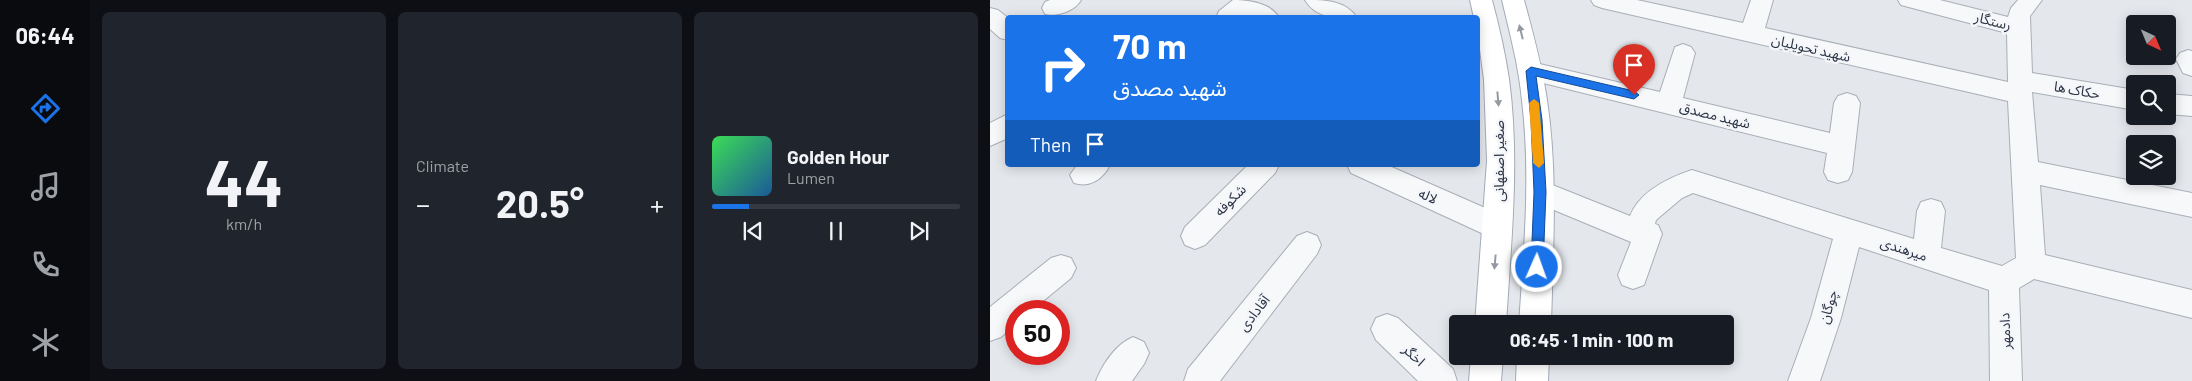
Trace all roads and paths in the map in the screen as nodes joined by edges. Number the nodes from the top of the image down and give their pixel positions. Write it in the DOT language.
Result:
graph roads {
  1 [pos="1316,0"];
  2 [pos="1481,0"];
  3 [pos="1513,0"];
  4 [pos="1602,0"];
  5 [pos="1762,0"];
  6 [pos="1909,0"];
  7 [pos="2031,0"];
  8 [pos="1230,15"];
  9 [pos="1262,15"];
  10 [pos="1341,15"];
  11 [pos="990,16"];
  12 [pos="2019,28"];
  13 [pos="1005,29"];
  14 [pos="1751,34"];
  15 [pos="1683,53"];
  16 [pos="1531,71"];
  17 [pos="2020,87"];
  18 [pos="2126,99"];
  19 [pos="1669,103"];
  20 [pos="1847,103"];
  21 [pos="2176,105"];
  22 [pos="2192,106"];
  23 [pos="1005,126"];
  24 [pos="990,136"];
  25 [pos="1841,146"];
  26 [pos="1264,167"];
  27 [pos="1364,167"];
  28 [pos="2025,171"];
  29 [pos="1838,172"];
  30 [pos="1540,192"];
  31 [pos="2192,205"];
  32 [pos="1931,211"];
  33 [pos="1498,227"];
  34 [pos="1638,232"];
  35 [pos="1849,232"];
  36 [pos="1195,236"];
  37 [pos="1307,245"];
  38 [pos="1926,256"];
  39 [pos="2031,265"];
  40 [pos="1061,268"];
  41 [pos="1633,275"];
  42 [pos="2004,281"];
  43 [pos="2192,304"];
  44 [pos="1491,315"];
  45 [pos="1535,315"];
  46 [pos="990,326"];
  47 [pos="1386,329"];
  48 [pos="1132,353"];
  49 [pos="1486,365"];
  50 [pos="1533,365"];
  51 [pos="1112,381"];
  52 [pos="1200,381"];
  53 [pos="1441,381"];
  54 [pos="1485,381"];
  55 [pos="1532,381"];
  56 [pos="1804,381"];
  57 [pos="2006,381"];
  1 -- 10 [label="street"];
  2 -- 33 [label="main road, صغیر اصفهانی, one-way"];
  16 -- 3 [label="main road, one-way"];
  4 -- 14 [label="street, شهید تحویلیان"];
  5 -- 14 [label="street"];
  6 -- 12 [label="street, رستگار"];
  7 -- 12 [label="street"];
  8 -- 9 [label="street"];
  11 -- 13 [label="street"];
  12 -- 17 [label="street"];
  14 -- 17 [label="street, شهید تحویلیان"];
  15 -- 19 [label="street"];
  16 -- 19 [label="street, شهید مصدق"];
  16 -- 30 [label="main road"];
  17 -- 18 [label="street, حکاک ها"];
  17 -- 28 [label="street"];
  19 -- 25 [label="street, شهید مصدق"];
  20 -- 25 [label="street"];
  21 -- 22 [label="street"];
  23 -- 24 [label="street"];
  25 -- 29 [label="street"];
  26 -- 36 [label="street, شکوفه"];
  27 -- 33 [label="street, لاله"];
  28 -- 31 [label="street"];
  28 -- 39 [label="street"];
  30 -- 34 [label="street"];
  30 -- 45 [label="main road"];
  32 -- 38 [label="street"];
  33 -- 44 [label="main road, صغیر اصفهانی, one-way"];
  34 -- 35 [label="street, میرهندی"];
  34 -- 41 [label="street"];
  35 -- 38 [label="street, میرهندی"];
  35 -- 56 [label="street, چوگان"];
  37 -- 52 [label="street, آقادادی"];
  38 -- 42 [label="street, میرهندی"];
  39 -- 42 [label="street"];
  39 -- 43 [label="street"];
  40 -- 46 [label="street"];
  42 -- 57 [label="street, دادمهر"];
  47 -- 53 [label="street, اخگر"];
  48 -- 51 [label="street"];
  49 -- 54 [label="main road"];
  50 -- 55 [label="main road"];
}
